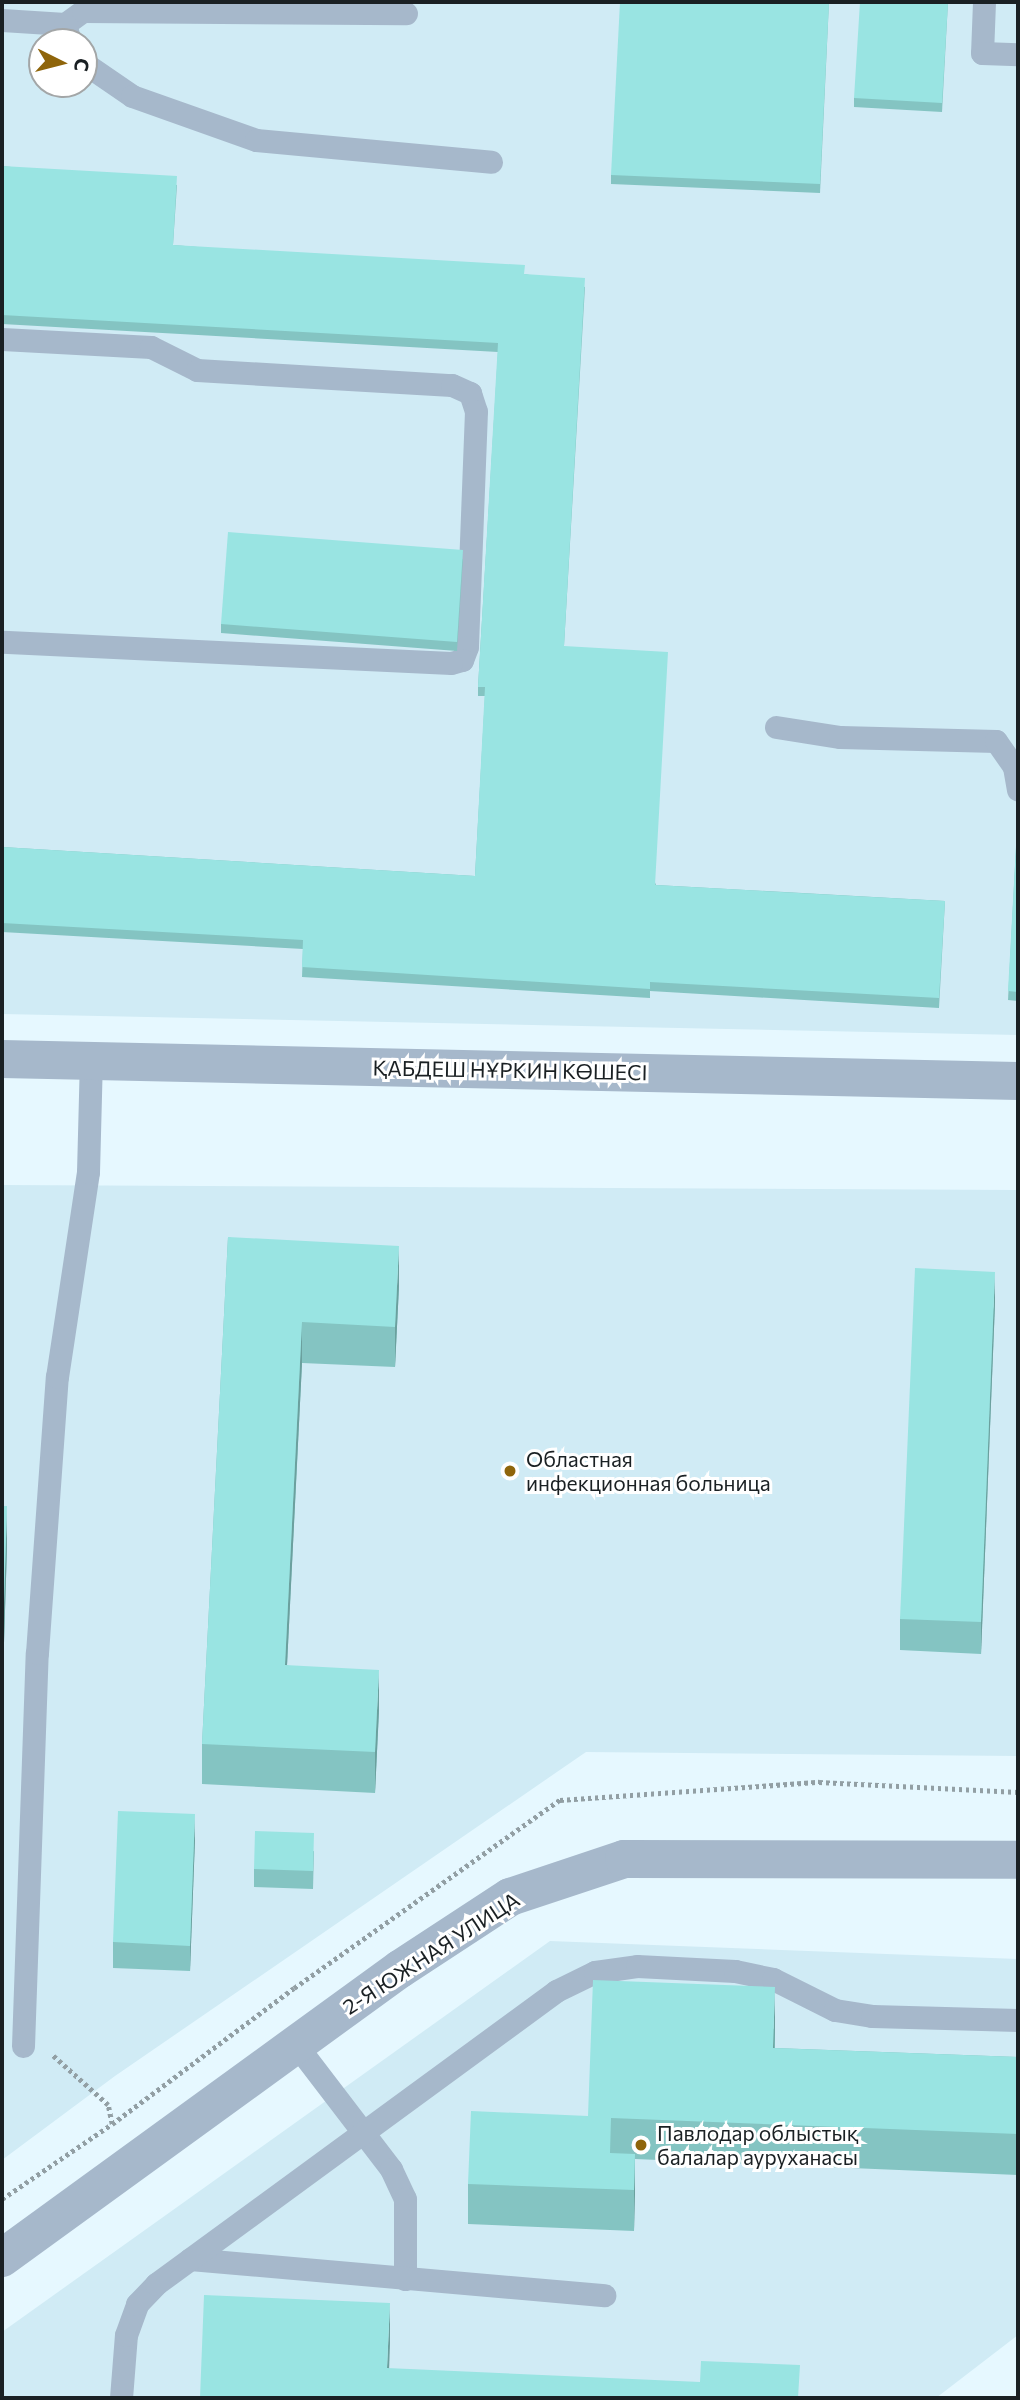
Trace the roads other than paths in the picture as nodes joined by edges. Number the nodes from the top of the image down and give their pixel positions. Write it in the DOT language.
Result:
graph roads {
  1 [pos="984,2"];
  2 [pos="406,13"];
  3 [pos="2,20"];
  4 [pos="42,28"];
  5 [pos="71,28"];
  6 [pos="1018,54"];
  7 [pos="98,72"];
  8 [pos="491,162"];
  9 [pos="2,339"];
  10 [pos="2,642"];
  11 [pos="776,727"];
  12 [pos="1018,790"];
  13 [pos="2,1059"];
  14 [pos="90,1061"];
  15 [pos="1018,1069"];
  16 [pos="1018,1082"];
  17 [pos="1018,1860"];
  18 [pos="1018,2020"];
  19 [pos="23,2046"];
  20 [pos="296,2046"];
  21 [pos="363,2133"];
  22 [pos="2,2258"];
  23 [pos="190,2259"];
  24 [pos="405,2279"];
  25 [pos="604,2295"];
  26 [pos="121,2398"];
  1 -- 6 [label="lane"];
  2 -- 5 [label="lane"];
  3 -- 4 [label="lane"];
  7 -- 8 [label="lane"];
  9 -- 10 [label="lane"];
  11 -- 12 [label="lane"];
  13 -- 14 [label="street, ҚАБДЕШ НҰРКИН КӨШЕСІ"];
  14 -- 16 [label="street, ҚАБДЕШ НҰРКИН КӨШЕСІ"];
  14 -- 19 [label="lane"];
  15 -- 16 [label="lane"];
  17 -- 20 [label="street, 2-Я ЮЖНАЯ УЛИЦА"];
  18 -- 21 [label="lane"];
  20 -- 21 [label="lane"];
  20 -- 22 [label="street, 2-Я ЮЖНАЯ УЛИЦА"];
  21 -- 23 [label="lane"];
  21 -- 24 [label="lane"];
  23 -- 24 [label="lane"];
  23 -- 26 [label="lane"];
  24 -- 25 [label="lane"];
}
